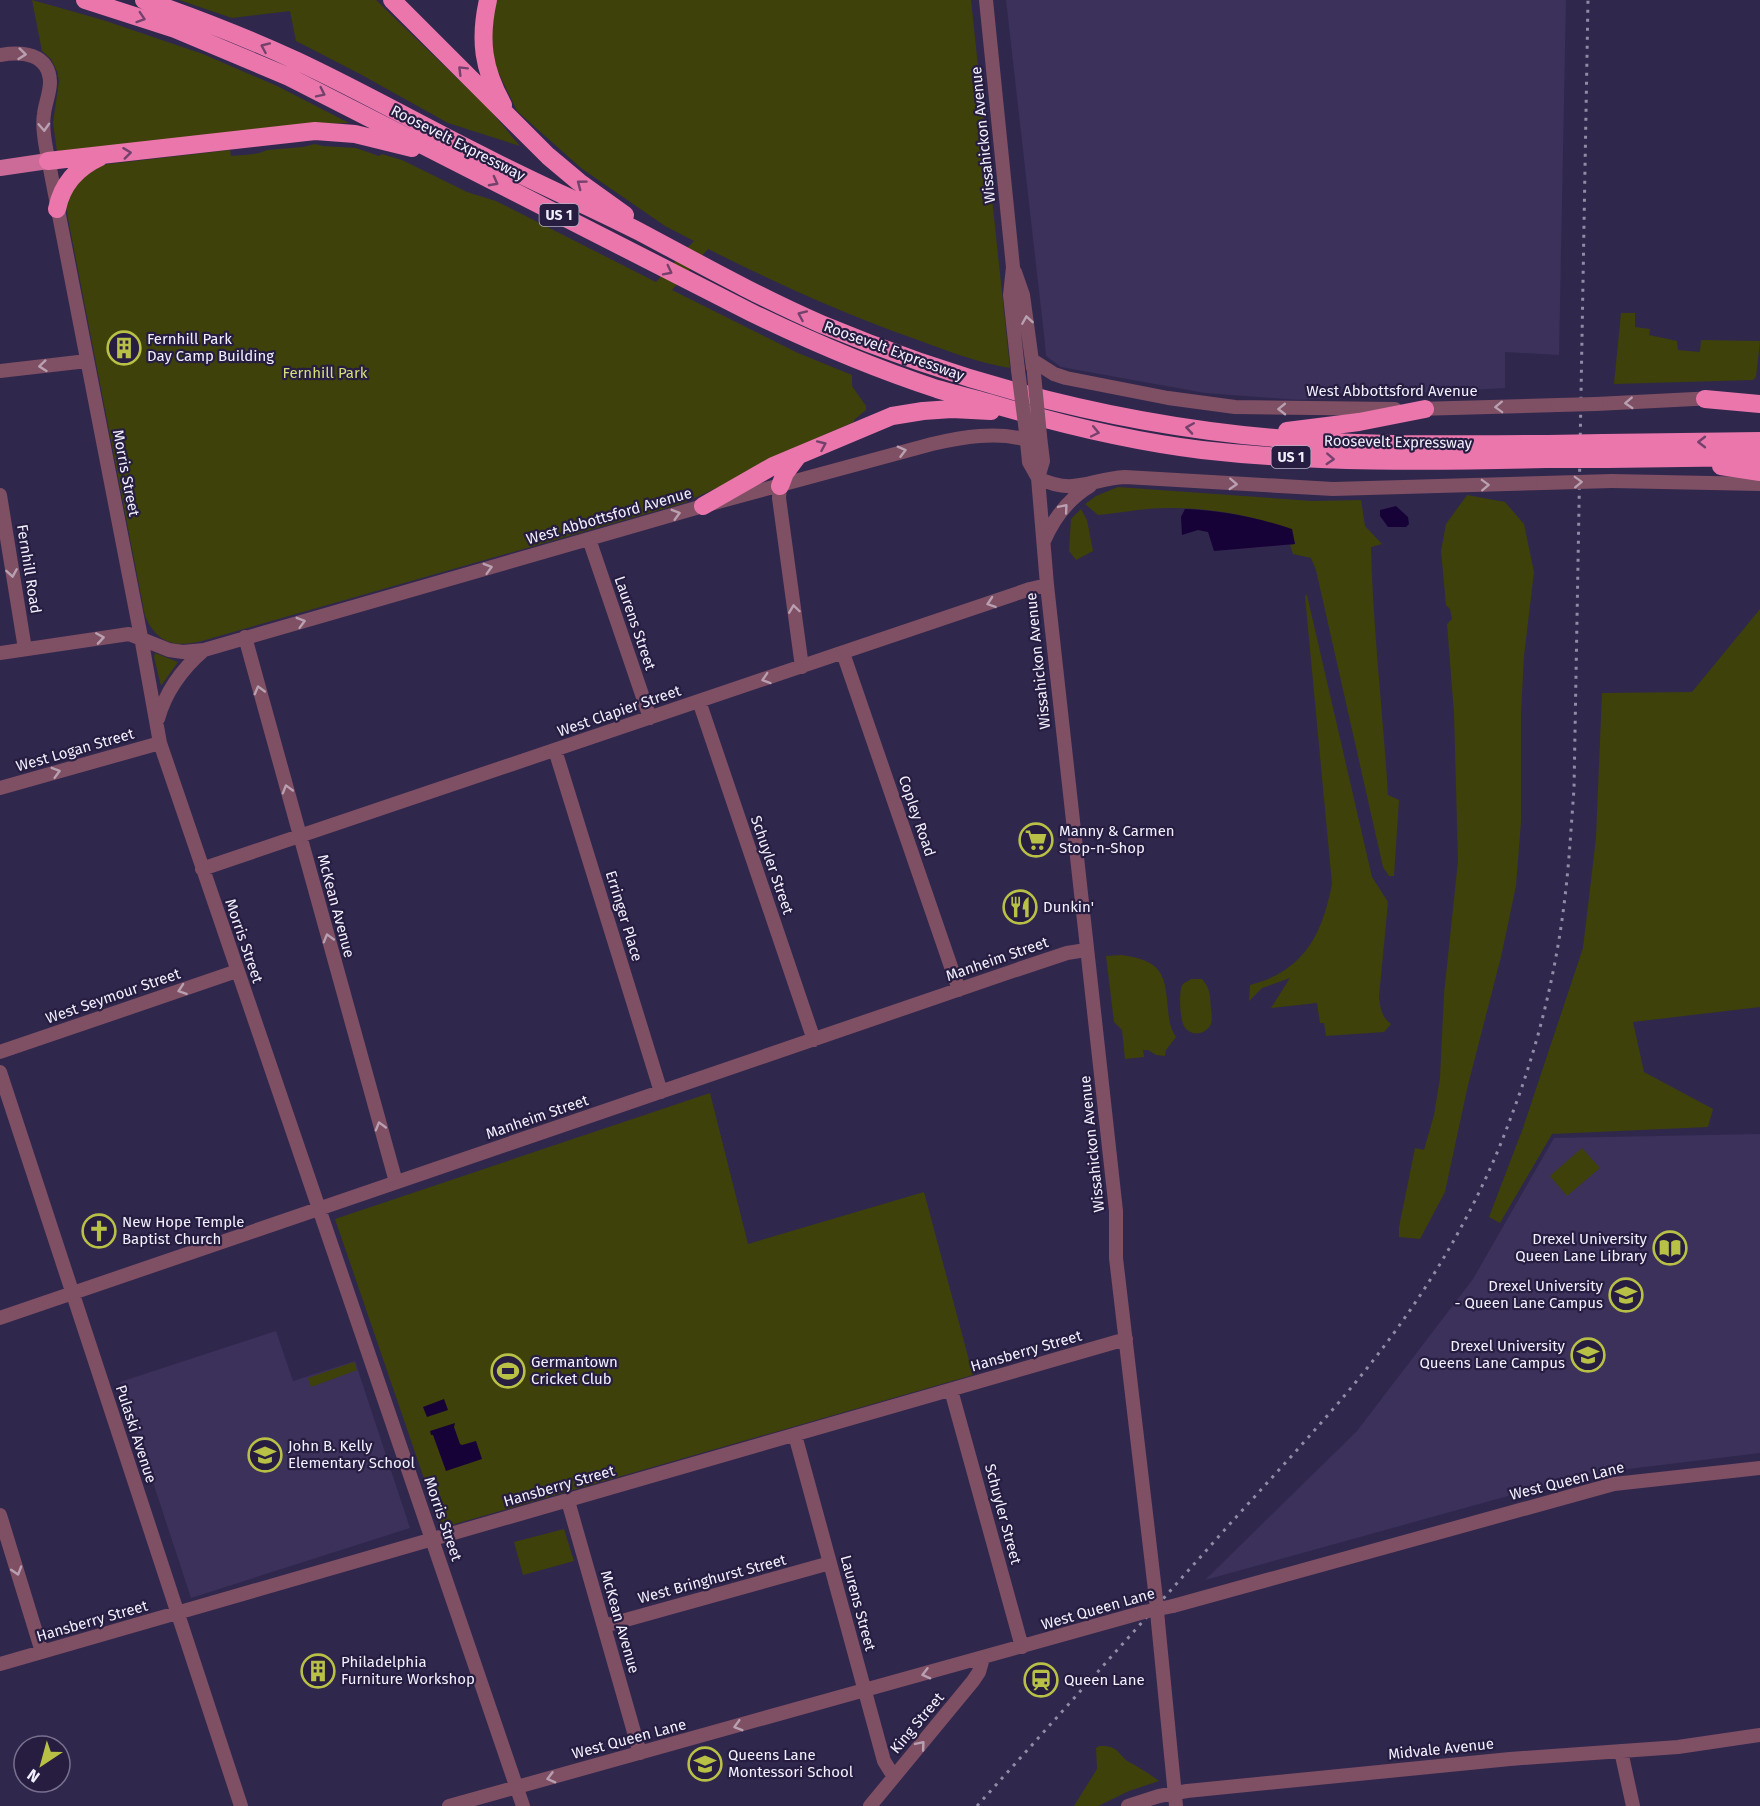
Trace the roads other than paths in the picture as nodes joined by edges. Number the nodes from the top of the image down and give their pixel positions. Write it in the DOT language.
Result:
graph roads {
  1 [pos="85,0"];
  2 [pos="144,0"];
  3 [pos="392,0"];
  4 [pos="488,0"];
  5 [pos="986,0"];
  6 [pos="0,55"];
  7 [pos="518,126"];
  8 [pos="102,156"];
  9 [pos="48,161"];
  10 [pos="461,164"];
  11 [pos="0,168"];
  12 [pos="57,209"];
  13 [pos="680,255"];
  14 [pos="1013,267"];
  15 [pos="87,361"];
  16 [pos="1033,367"];
  17 [pos="0,370"];
  18 [pos="1760,394"];
  19 [pos="1705,399"];
  20 [pos="1760,404"];
  21 [pos="1425,409"];
  22 [pos="1014,410"];
  23 [pos="1031,436"];
  24 [pos="1248,436"];
  25 [pos="1760,441"];
  26 [pos="1605,451"];
  27 [pos="1547,452"];
  28 [pos="799,455"];
  29 [pos="1760,457"];
  30 [pos="1696,459"];
  31 [pos="1760,472"];
  32 [pos="1038,478"];
  33 [pos="1096,483"];
  34 [pos="1760,484"];
  35 [pos="780,486"];
  36 [pos="0,495"];
  37 [pos="703,506"];
  38 [pos="589,539"];
  39 [pos="1043,543"];
  40 [pos="1047,585"];
  41 [pos="141,637"];
  42 [pos="245,638"];
  43 [pos="25,649"];
  44 [pos="204,650"];
  45 [pos="0,653"];
  46 [pos="843,653"];
  47 [pos="802,667"];
  48 [pos="699,701"];
  49 [pos="650,718"];
  50 [pos="156,724"];
  51 [pos="159,743"];
  52 [pos="555,750"];
  53 [pos="0,788"];
  54 [pos="300,836"];
  55 [pos="202,869"];
  56 [pos="1086,950"];
  57 [pos="237,971"];
  58 [pos="959,990"];
  59 [pos="814,1040"];
  60 [pos="0,1052"];
  61 [pos="0,1072"];
  62 [pos="661,1092"];
  63 [pos="396,1182"];
  64 [pos="319,1209"];
  65 [pos="73,1293"];
  66 [pos="0,1318"];
  67 [pos="1126,1339"];
  68 [pos="951,1390"];
  69 [pos="795,1435"];
  70 [pos="1760,1468"];
  71 [pos="568,1501"];
  72 [pos="0,1515"];
  73 [pos="432,1540"];
  74 [pos="830,1563"];
  75 [pos="1154,1611"];
  76 [pos="178,1613"];
  77 [pos="604,1626"];
  78 [pos="1022,1647"];
  79 [pos="42,1652"];
  80 [pos="983,1658"];
  81 [pos="0,1664"];
  82 [pos="865,1690"];
  83 [pos="1760,1735"];
  84 [pos="1621,1751"];
  85 [pos="640,1753"];
  86 [pos="894,1777"];
  87 [pos="517,1787"];
  88 [pos="1176,1799"];
  89 [pos="241,1806"];
  90 [pos="449,1806"];
  91 [pos="523,1806"];
  92 [pos="870,1806"];
  93 [pos="1128,1806"];
  94 [pos="1633,1806"];
  1 -- 10 [label="highway, Roosevelt Expressway / US 1, one-way"];
  13 -- 2 [label="highway, Roosevelt Expressway / US 1, one-way"];
  7 -- 3 [label="highway, one-way"];
  4 -- 7 [label="highway"];
  5 -- 14 [label="street, Wissahickon Avenue"];
  6 -- 9 [label="street, Morris Street, one-way"];
  13 -- 7 [label="highway, one-way"];
  8 -- 9 [label="highway"];
  8 -- 10 [label="highway, one-way"];
  8 -- 12 [label="highway"];
  9 -- 11 [label="main road"];
  9 -- 12 [label="street, Morris Street"];
  10 -- 22 [label="highway, Roosevelt Expressway / US 1, one-way"];
  12 -- 15 [label="street, Morris Street"];
  24 -- 13 [label="highway, Roosevelt Expressway / US 1, one-way"];
  16 -- 14 [label="street, Wissahickon Avenue, one-way"];
  14 -- 23 [label="street, Wissahickon Avenue, bridge"];
  15 -- 17 [label="street, one-way"];
  15 -- 41 [label="street, Morris Street"];
  21 -- 16 [label="street, West Abbottsford Avenue, one-way"];
  16 -- 23 [label="street, Wissahickon Avenue, bridge"];
  18 -- 19 [label="street, West Abbottsford Avenue"];
  19 -- 20 [label="highway"];
  19 -- 21 [label="street, West Abbottsford Avenue, one-way, bridge"];
  21 -- 24 [label="highway"];
  22 -- 27 [label="highway, Roosevelt Expressway / US 1, one-way"];
  28 -- 22 [label="highway, one-way"];
  23 -- 32 [label="street, Wissahickon Avenue"];
  35 -- 23 [label="street, West Abbottsford Avenue, one-way"];
  24 -- 27 [label="highway, Roosevelt Expressway / US 1"];
  25 -- 26 [label="highway, Roosevelt Expressway / US 1, one-way"];
  26 -- 27 [label="highway, Roosevelt Expressway / US 1, bridge"];
  26 -- 30 [label="highway, Roosevelt Expressway / US 1"];
  28 -- 35 [label="highway"];
  28 -- 37 [label="highway"];
  29 -- 30 [label="highway, Roosevelt Expressway / US 1"];
  30 -- 31 [label="highway"];
  32 -- 33 [label="street"];
  32 -- 39 [label="street, Wissahickon Avenue"];
  33 -- 34 [label="street, one-way, bridge"];
  39 -- 33 [label="street, one-way"];
  35 -- 37 [label="street, West Abbottsford Avenue"];
  47 -- 35 [label="street, one-way"];
  36 -- 43 [label="street, Fernhill Road, one-way"];
  38 -- 37 [label="street, West Abbottsford Avenue, one-way"];
  42 -- 38 [label="street, West Abbottsford Avenue, one-way"];
  38 -- 49 [label="street, Laurens Street"];
  39 -- 40 [label="street, Wissahickon Avenue"];
  40 -- 46 [label="street, West Clapier Street, one-way"];
  40 -- 56 [label="street, Wissahickon Avenue"];
  43 -- 41 [label="street, West Abbottsford Avenue, one-way"];
  41 -- 44 [label="street, West Abbottsford Avenue"];
  41 -- 50 [label="street, Morris Street"];
  42 -- 44 [label="street, West Abbottsford Avenue"];
  54 -- 42 [label="street, McKean Avenue, one-way"];
  43 -- 45 [label="street, West Abbottsford Avenue"];
  44 -- 50 [label="street, West Abbottsford Avenue"];
  46 -- 47 [label="street, West Clapier Street"];
  46 -- 58 [label="street, Copley Road"];
  47 -- 48 [label="street, West Clapier Street, one-way"];
  48 -- 49 [label="street, West Clapier Street"];
  48 -- 59 [label="street, Schuyler Street"];
  49 -- 52 [label="street, West Clapier Street"];
  50 -- 51 [label="street, Morris Street"];
  53 -- 51 [label="street, West Logan Street, one-way"];
  51 -- 55 [label="street, Morris Street"];
  52 -- 54 [label="street, West Clapier Street"];
  52 -- 62 [label="street, Erringer Place"];
  54 -- 55 [label="street, West Clapier Street"];
  63 -- 54 [label="street, McKean Avenue, one-way"];
  55 -- 57 [label="street, Morris Street"];
  56 -- 58 [label="street, Manheim Street"];
  56 -- 67 [label="street, Wissahickon Avenue"];
  57 -- 60 [label="street, West Seymour Street, one-way"];
  57 -- 64 [label="street, Morris Street"];
  58 -- 59 [label="street, Manheim Street"];
  59 -- 62 [label="street, Manheim Street"];
  61 -- 65 [label="street, Pulaski Avenue"];
  62 -- 63 [label="street, Manheim Street"];
  63 -- 64 [label="street, Manheim Street"];
  64 -- 65 [label="street, Manheim Street"];
  64 -- 73 [label="street, Morris Street"];
  65 -- 66 [label="street, Manheim Street"];
  65 -- 76 [label="street, Pulaski Avenue"];
  67 -- 68 [label="street, Hansberry Street"];
  67 -- 75 [label="street, Wissahickon Avenue"];
  68 -- 69 [label="street, Hansberry Street"];
  68 -- 78 [label="street, Schuyler Street"];
  69 -- 71 [label="street, Hansberry Street"];
  69 -- 74 [label="street, Laurens Street"];
  70 -- 75 [label="street, West Queen Lane, bridge"];
  71 -- 73 [label="street, Hansberry Street"];
  71 -- 77 [label="street, McKean Avenue"];
  72 -- 79 [label="street, one-way"];
  73 -- 76 [label="street, Hansberry Street"];
  73 -- 87 [label="street, Morris Street"];
  74 -- 77 [label="street, West Bringhurst Street"];
  74 -- 82 [label="street, Laurens Street"];
  75 -- 78 [label="street, West Queen Lane"];
  75 -- 88 [label="street, Wissahickon Avenue"];
  76 -- 79 [label="street, Hansberry Street"];
  76 -- 89 [label="street, Pulaski Avenue"];
  77 -- 85 [label="street, McKean Avenue"];
  78 -- 80 [label="street, West Queen Lane"];
  79 -- 81 [label="street, Hansberry Street"];
  80 -- 82 [label="street, West Queen Lane, one-way"];
  86 -- 80 [label="street, King Street, one-way"];
  82 -- 85 [label="street, West Queen Lane, one-way"];
  82 -- 86 [label="street, Laurens Street"];
  83 -- 84 [label="street, Midvale Avenue"];
  84 -- 88 [label="street, Midvale Avenue"];
  84 -- 94 [label="street"];
  85 -- 87 [label="street, West Queen Lane, one-way"];
  86 -- 92 [label="street, King Street"];
  87 -- 90 [label="street, West Queen Lane"];
  87 -- 91 [label="street, Morris Street"];
  88 -- 93 [label="street, Midvale Avenue"];
}
